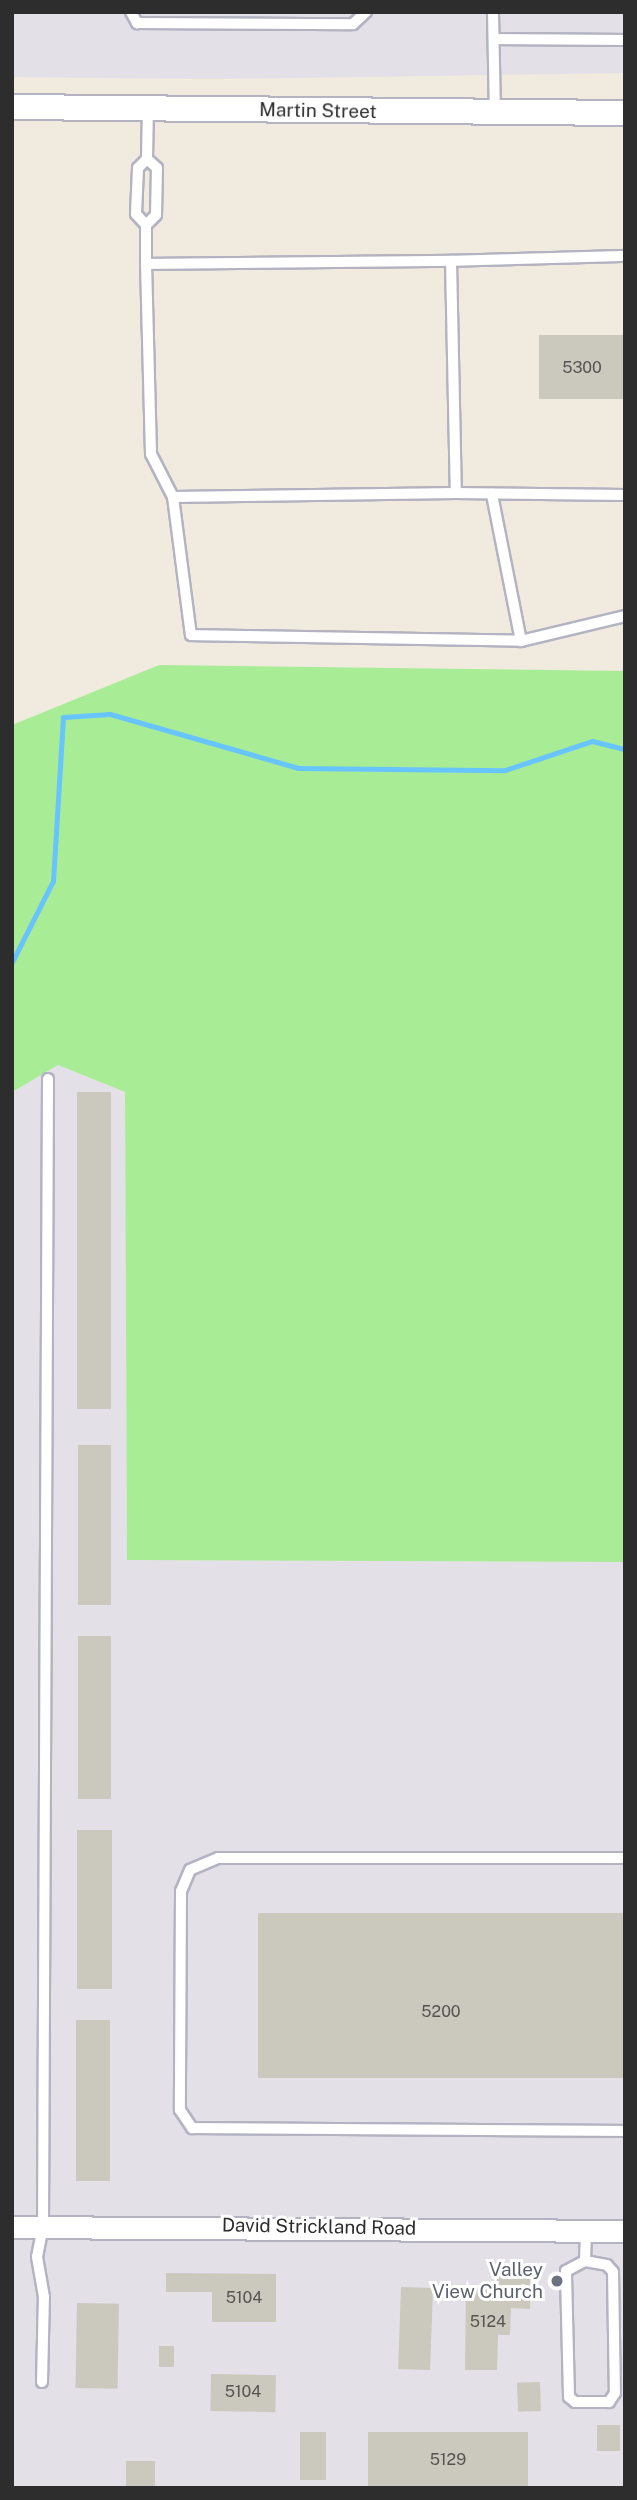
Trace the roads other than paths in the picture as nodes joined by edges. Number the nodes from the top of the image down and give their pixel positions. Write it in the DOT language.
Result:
graph roads {
  1 [pos="131,12"];
  2 [pos="366,12"];
  3 [pos="493,12"];
  4 [pos="494,39"];
  5 [pos="625,40"];
  6 [pos="12,107"];
  7 [pos="148,109"];
  8 [pos="495,113"];
  9 [pos="625,113"];
  10 [pos="147,159"];
  11 [pos="146,225"];
  12 [pos="625,256"];
  13 [pos="451,261"];
  14 [pos="146,264"];
  15 [pos="456,493"];
  16 [pos="492,494"];
  17 [pos="625,495"];
  18 [pos="173,497"];
  19 [pos="625,616"];
  20 [pos="521,641"];
  21 [pos="48,1079"];
  22 [pos="625,1858"];
  23 [pos="625,2131"];
  24 [pos="43,2226"];
  25 [pos="12,2227"];
  26 [pos="586,2230"];
  27 [pos="625,2231"];
  28 [pos="585,2261"];
  29 [pos="42,2382"];
  1 -- 2 [label="lane"];
  3 -- 4 [label="lane"];
  4 -- 5 [label="lane"];
  4 -- 8 [label="lane"];
  6 -- 7 [label="street, Martin Street"];
  7 -- 8 [label="street, Martin Street"];
  7 -- 10 [label="lane"];
  8 -- 9 [label="street, Martin Street"];
  10 -- 11 [label="lane"];
  10 -- 11 [label="lane"];
  11 -- 14 [label="lane"];
  12 -- 13 [label="lane"];
  13 -- 14 [label="lane"];
  13 -- 15 [label="lane"];
  14 -- 18 [label="lane"];
  15 -- 16 [label="lane"];
  15 -- 18 [label="lane"];
  16 -- 17 [label="lane"];
  16 -- 20 [label="lane"];
  18 -- 20 [label="lane"];
  19 -- 20 [label="lane"];
  21 -- 24 [label="lane"];
  22 -- 23 [label="lane"];
  24 -- 25 [label="street, David Strickland Road"];
  24 -- 26 [label="street, David Strickland Road"];
  24 -- 29 [label="lane"];
  26 -- 27 [label="street, David Strickland Road"];
  26 -- 28 [label="lane"];
  28 -- 28 [label="lane"];
}
